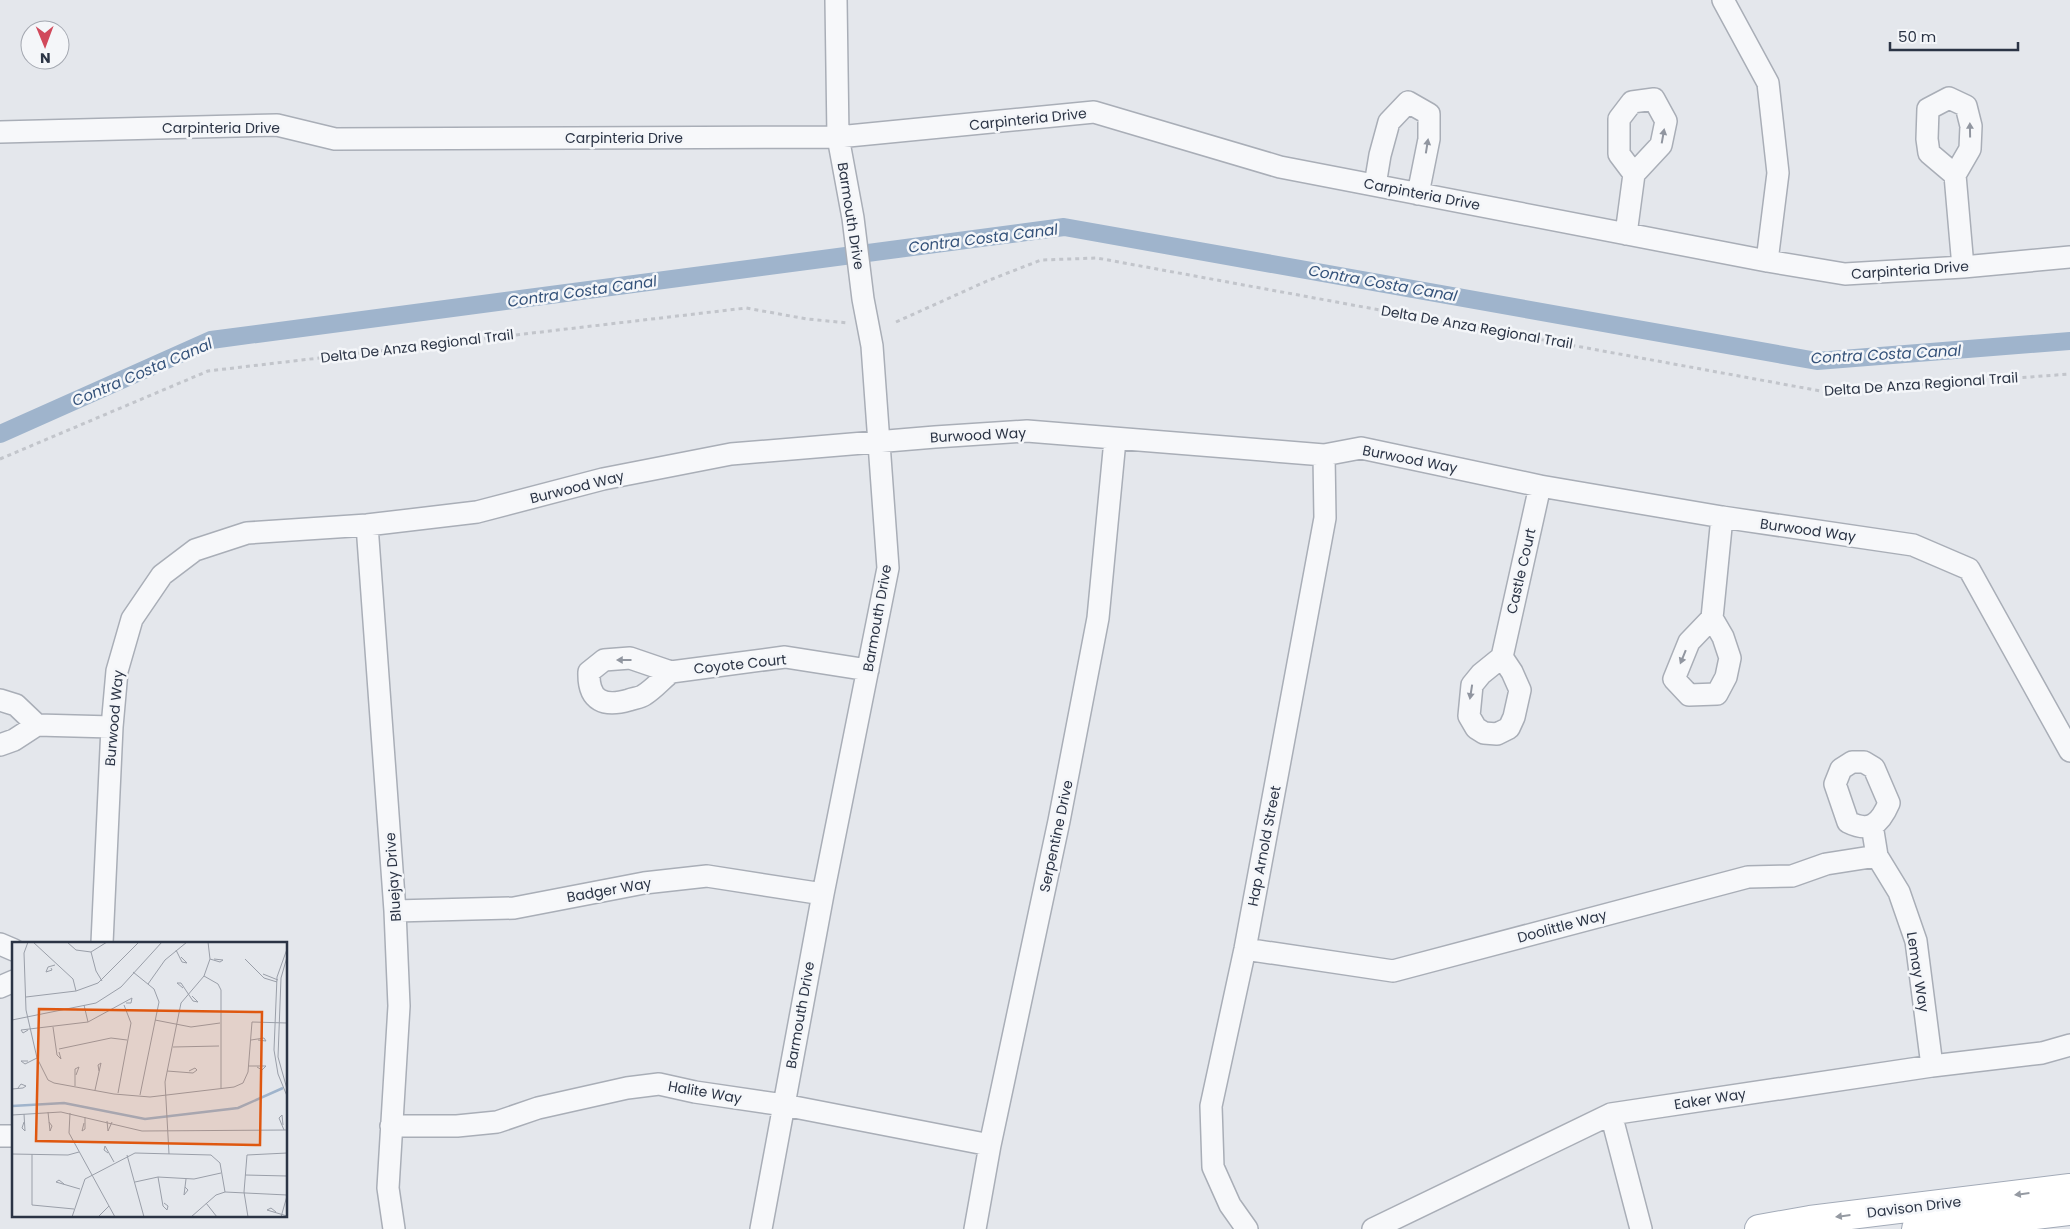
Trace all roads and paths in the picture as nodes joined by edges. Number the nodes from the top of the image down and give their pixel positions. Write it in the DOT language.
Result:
graph roads {
  1 [pos="836,0"];
  2 [pos="1723,0"];
  3 [pos="0,132"];
  4 [pos="838,137"];
  5 [pos="1634,174"];
  6 [pos="1955,174"];
  7 [pos="1376,185"];
  8 [pos="1418,194"];
  9 [pos="1626,234"];
  10 [pos="2070,257"];
  11 [pos="1768,261"];
  12 [pos="1963,267"];
  13 [pos="896,322"];
  14 [pos="850,323"];
  15 [pos="2070,374"];
  16 [pos="1115,440"];
  17 [pos="880,442"];
  18 [pos="1324,455"];
  19 [pos="0,459"];
  20 [pos="1540,486"];
  21 [pos="1722,517"];
  22 [pos="367,525"];
  23 [pos="1712,618"];
  24 [pos="1502,657"];
  25 [pos="868,670"];
  26 [pos="671,672"];
  27 [pos="0,700"];
  28 [pos="37,724"];
  29 [pos="112,728"];
  30 [pos="0,745"];
  31 [pos="2070,751"];
  32 [pos="1872,825"];
  33 [pos="1877,856"];
  34 [pos="822,894"];
  35 [pos="395,911"];
  36 [pos="102,942"];
  37 [pos="0,944"];
  38 [pos="12,949"];
  39 [pos="1245,949"];
  40 [pos="12,982"];
  41 [pos="0,987"];
  42 [pos="2070,1045"];
  43 [pos="1932,1066"];
  44 [pos="784,1105"];
  45 [pos="1611,1114"];
  46 [pos="391,1126"];
  47 [pos="990,1145"];
  48 [pos="2070,1188"];
  49 [pos="2070,1211"];
  50 [pos="394,1229"];
  51 [pos="762,1229"];
  52 [pos="975,1229"];
  53 [pos="1247,1229"];
  54 [pos="1373,1229"];
  55 [pos="1641,1229"];
  56 [pos="1758,1229"];
  57 [pos="1916,1229"];
  1 -- 4 [label="street, Barmouth Drive"];
  2 -- 11 [label="street"];
  3 -- 4 [label="street, Carpinteria Drive"];
  4 -- 7 [label="street, Carpinteria Drive"];
  4 -- 17 [label="street, Barmouth Drive"];
  5 -- 9 [label="street"];
  6 -- 12 [label="street"];
  7 -- 8 [label="street, Carpinteria Drive"];
  8 -- 7 [label="street, one-way"];
  8 -- 9 [label="street, Carpinteria Drive"];
  9 -- 11 [label="street, Carpinteria Drive"];
  10 -- 12 [label="street, Carpinteria Drive"];
  11 -- 12 [label="street, Carpinteria Drive"];
  13 -- 15 [label="path, Delta De Anza Regional Trail"];
  14 -- 19 [label="path, Delta De Anza Regional Trail"];
  16 -- 17 [label="street, Burwood Way"];
  16 -- 18 [label="street, Burwood Way"];
  16 -- 47 [label="street, Serpentine Drive"];
  17 -- 22 [label="street, Burwood Way"];
  17 -- 25 [label="street, Barmouth Drive"];
  18 -- 20 [label="street, Burwood Way"];
  18 -- 39 [label="street, Hap Arnold Street"];
  20 -- 21 [label="street, Burwood Way"];
  20 -- 24 [label="street, Castle Court"];
  21 -- 23 [label="street"];
  21 -- 31 [label="street, Burwood Way"];
  22 -- 29 [label="street, Burwood Way"];
  22 -- 35 [label="street, Bluejay Drive"];
  25 -- 26 [label="street, Coyote Court"];
  25 -- 34 [label="street, Barmouth Drive"];
  27 -- 28 [label="street"];
  28 -- 29 [label="street"];
  28 -- 30 [label="street"];
  29 -- 36 [label="street, Burwood Way"];
  32 -- 33 [label="street"];
  33 -- 39 [label="street, Doolittle Way"];
  33 -- 43 [label="street, Lemay Way"];
  34 -- 35 [label="street, Badger Way"];
  34 -- 44 [label="street, Barmouth Drive"];
  35 -- 46 [label="street, Bluejay Drive"];
  37 -- 38 [label="street"];
  39 -- 53 [label="street, Hap Arnold Street"];
  40 -- 41 [label="street"];
  42 -- 43 [label="street, Eaker Way"];
  43 -- 45 [label="street, Eaker Way"];
  44 -- 46 [label="street, Halite Way"];
  44 -- 47 [label="street, Halite Way"];
  44 -- 51 [label="street, Barmouth Drive"];
  45 -- 54 [label="street, Eaker Way"];
  45 -- 55 [label="street"];
  46 -- 50 [label="street, Bluejay Drive"];
  47 -- 52 [label="street, Serpentine Drive"];
  48 -- 56 [label="main road, Davison Drive, one-way"];
  49 -- 57 [label="main road, Davison Drive"];
}
